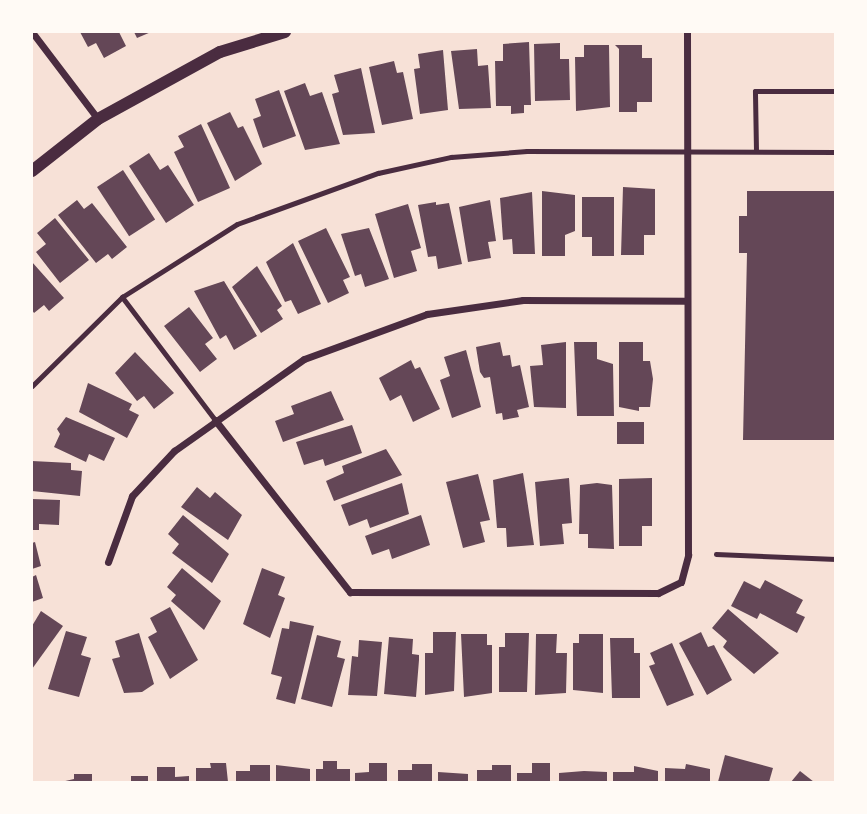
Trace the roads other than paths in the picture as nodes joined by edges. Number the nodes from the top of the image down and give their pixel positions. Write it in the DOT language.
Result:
graph roads {
  1 [pos="32,32"];
  2 [pos="285,32"];
  3 [pos="687,32"];
  4 [pos="835,91"];
  5 [pos="98,119"];
  6 [pos="686,151"];
  7 [pos="756,151"];
  8 [pos="835,152"];
  9 [pos="32,171"];
  10 [pos="122,297"];
  11 [pos="687,301"];
  12 [pos="32,386"];
  13 [pos="215,420"];
  14 [pos="108,562"];
  1 -- 5 [label="street"];
  2 -- 5 [label="street"];
  3 -- 6 [label="street"];
  4 -- 7 [label="lane"];
  5 -- 9 [label="street"];
  6 -- 7 [label="lane"];
  6 -- 10 [label="lane"];
  6 -- 11 [label="street"];
  7 -- 8 [label="lane"];
  10 -- 12 [label="lane"];
  10 -- 13 [label="lane"];
  11 -- 13 [label="street"];
  11 -- 13 [label="street"];
  13 -- 14 [label="street"];
}
